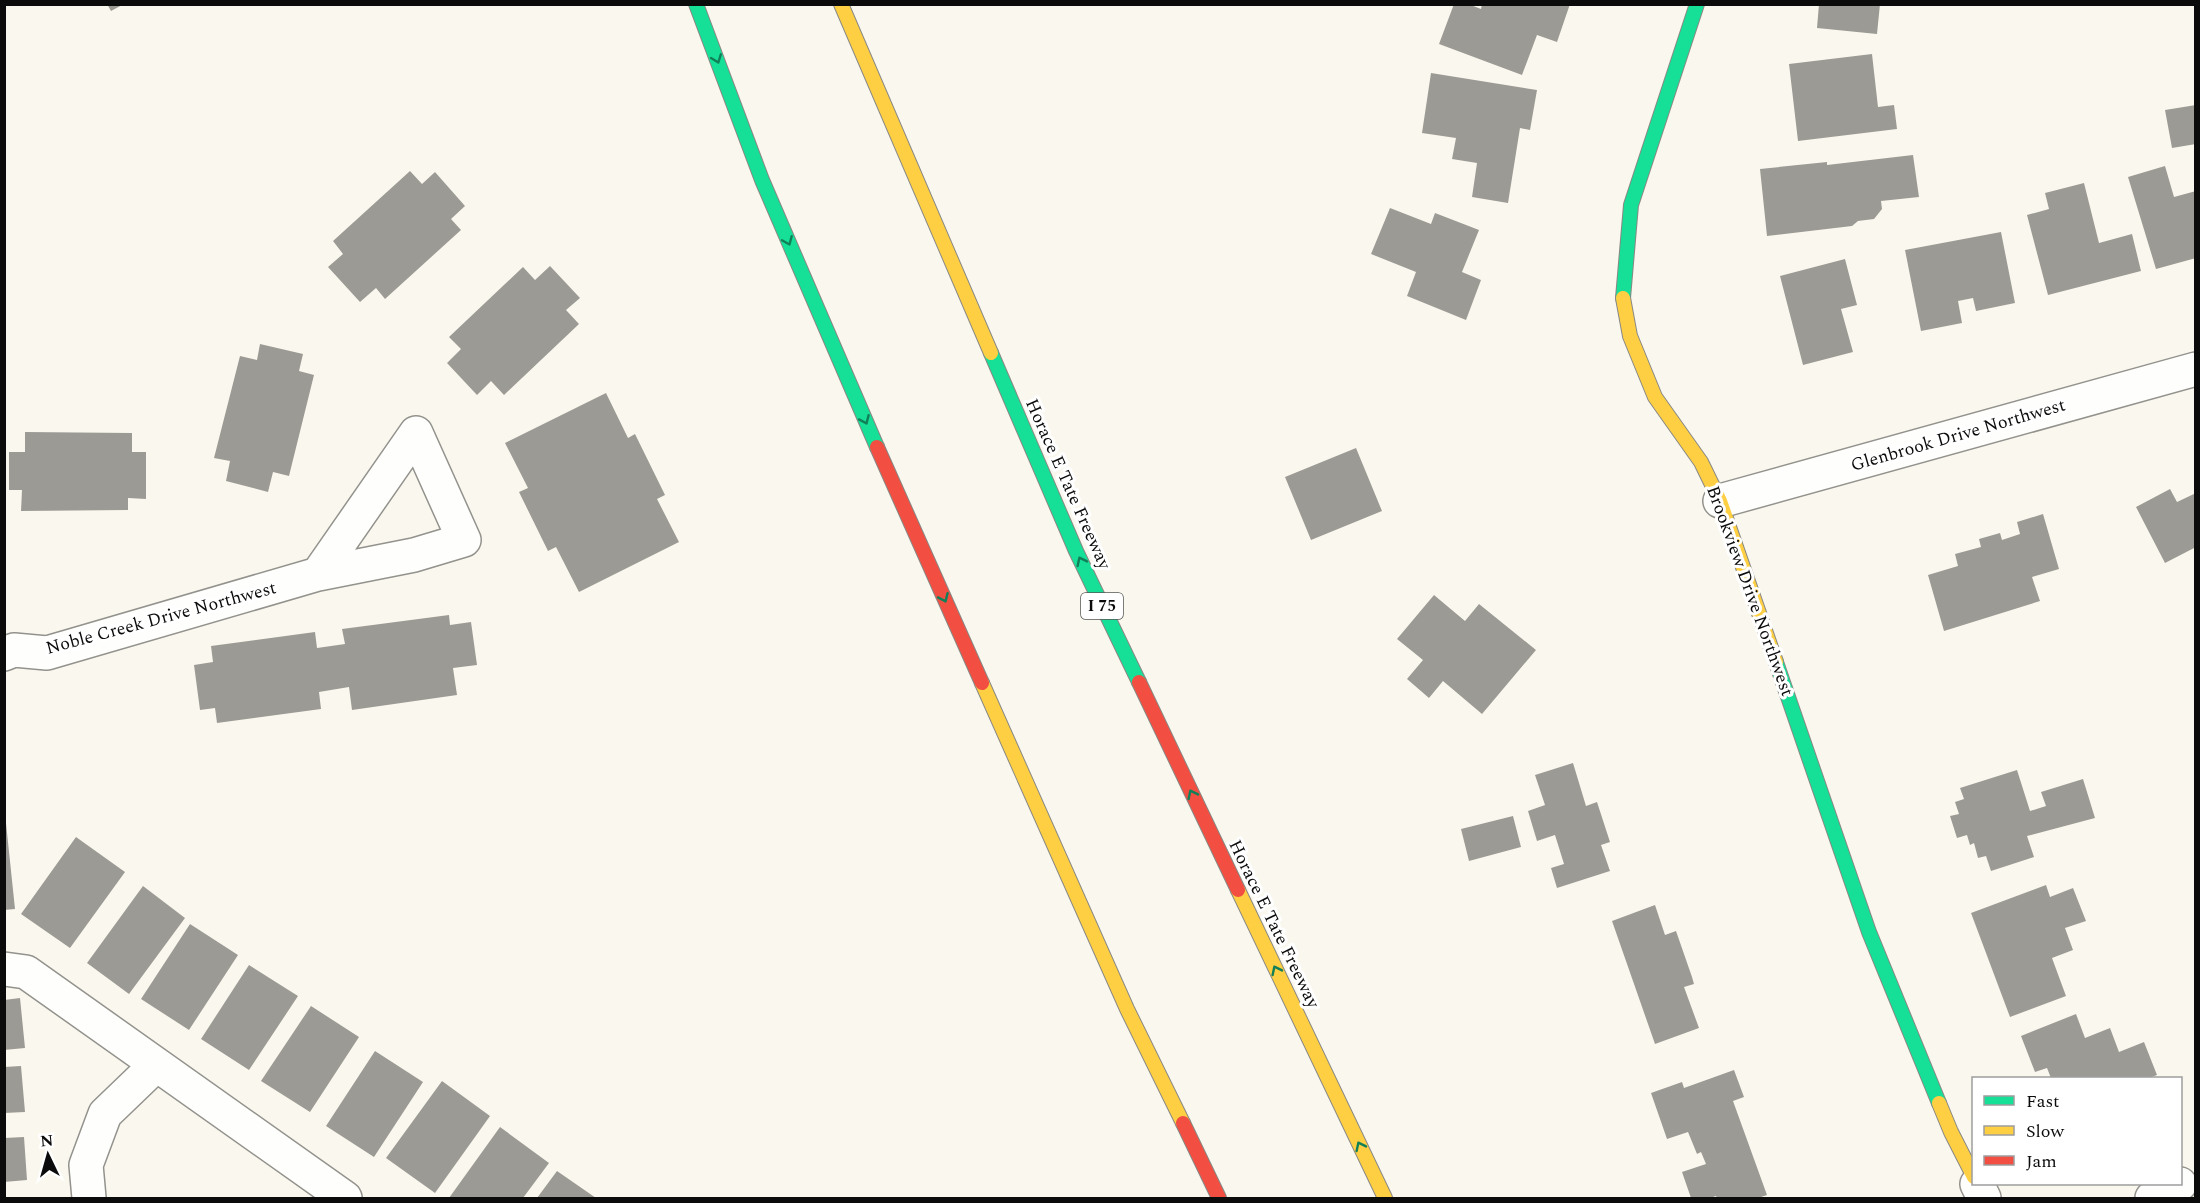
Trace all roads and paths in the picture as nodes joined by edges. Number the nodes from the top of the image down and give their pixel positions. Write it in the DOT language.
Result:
graph roads {
  1 [pos="696,4"];
  2 [pos="842,4"];
  3 [pos="1697,4"];
  4 [pos="2196,369"];
  5 [pos="1720,501"];
  6 [pos="318,574"];
  7 [pos="4,654"];
  8 [pos="4,969"];
  9 [pos="156,1065"];
  10 [pos="1972,1173"];
  11 [pos="2196,1175"];
  12 [pos="2182,1182"];
  13 [pos="2176,1185"];
  14 [pos="89,1198"];
  15 [pos="345,1198"];
  16 [pos="1219,1198"];
  17 [pos="1385,1198"];
  18 [pos="2152,1198"];
  1 -- 16 [label="main road, one-way"];
  17 -- 2 [label="main road, Horace E Tate Freeway / I 75, one-way"];
  3 -- 5 [label="main road, Brookview Drive Northwest"];
  4 -- 5 [label="street, Glenbrook Drive Northwest"];
  5 -- 10 [label="main road, Brookview Drive Northwest"];
  6 -- 6 [label="street, Noble Creek Drive Northwest"];
  6 -- 7 [label="street, Noble Creek Drive Northwest"];
  8 -- 9 [label="street"];
  9 -- 14 [label="street"];
  9 -- 15 [label="street"];
  11 -- 12 [label="street"];
  13 -- 18 [label="street"];
}
